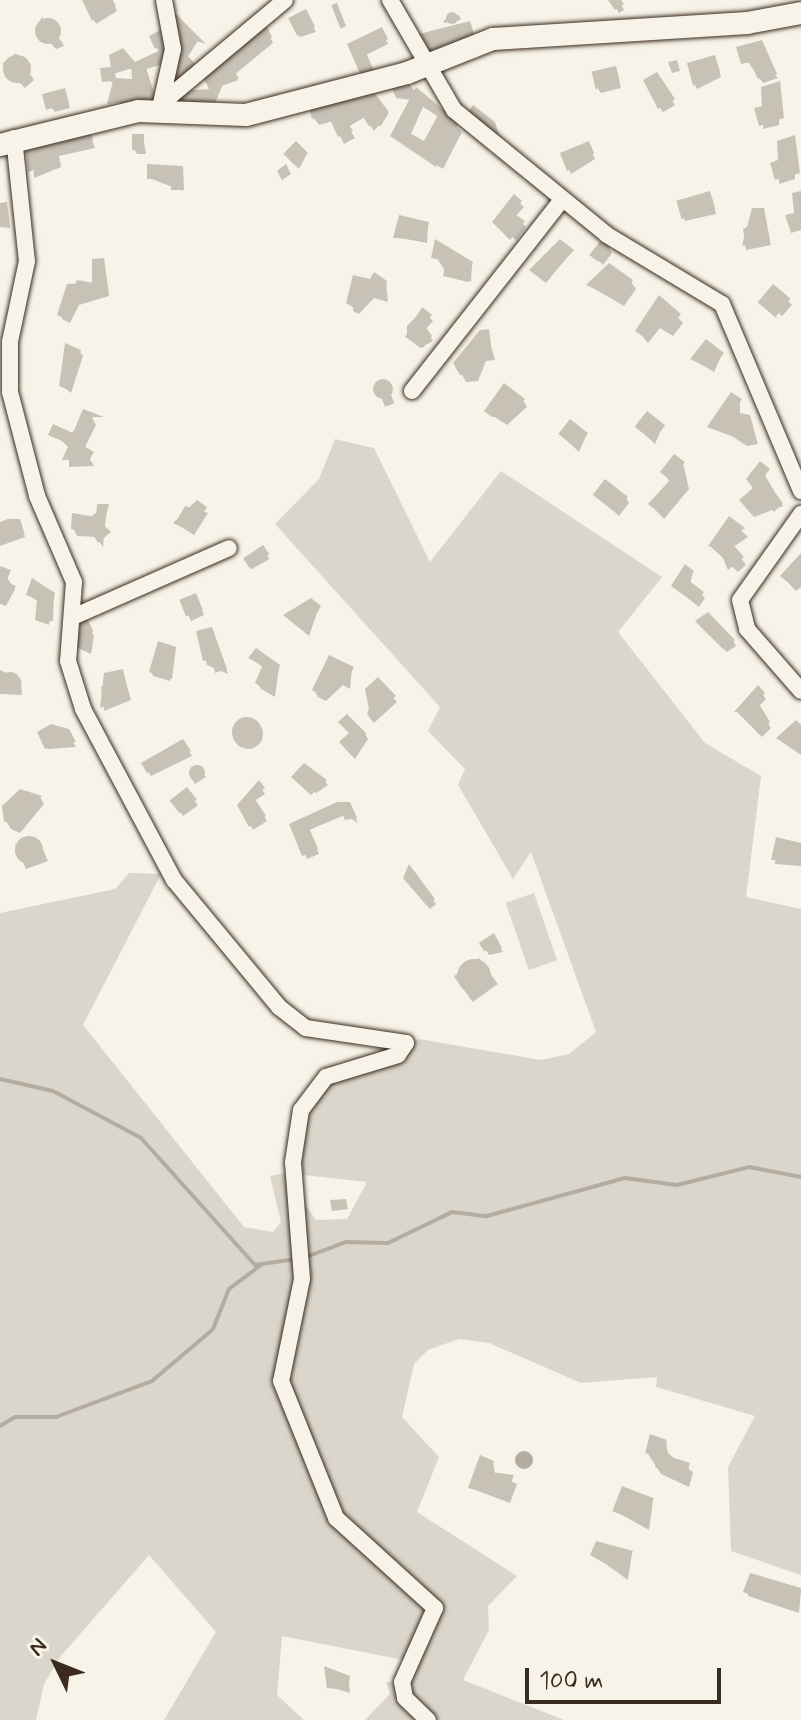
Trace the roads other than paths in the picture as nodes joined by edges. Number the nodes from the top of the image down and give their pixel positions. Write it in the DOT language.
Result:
graph roads {
  1 [pos="164,0"];
  2 [pos="390,0"];
  3 [pos="279,2"];
  4 [pos="801,13"];
  5 [pos="425,67"];
  6 [pos="161,107"];
  7 [pos="7,142"];
  8 [pos="562,200"];
  9 [pos="412,391"];
  10 [pos="801,491"];
  11 [pos="801,514"];
  12 [pos="229,548"];
  13 [pos="75,616"];
  14 [pos="801,691"];
  15 [pos="428,1720"];
  1 -- 6 [label="street"];
  2 -- 5 [label="street"];
  3 -- 6 [label="street"];
  4 -- 5 [label="street"];
  5 -- 6 [label="street"];
  5 -- 8 [label="street"];
  6 -- 7 [label="street"];
  7 -- 13 [label="street"];
  8 -- 9 [label="street"];
  8 -- 10 [label="street"];
  11 -- 14 [label="street"];
  12 -- 13 [label="street"];
  13 -- 15 [label="street"];
}
